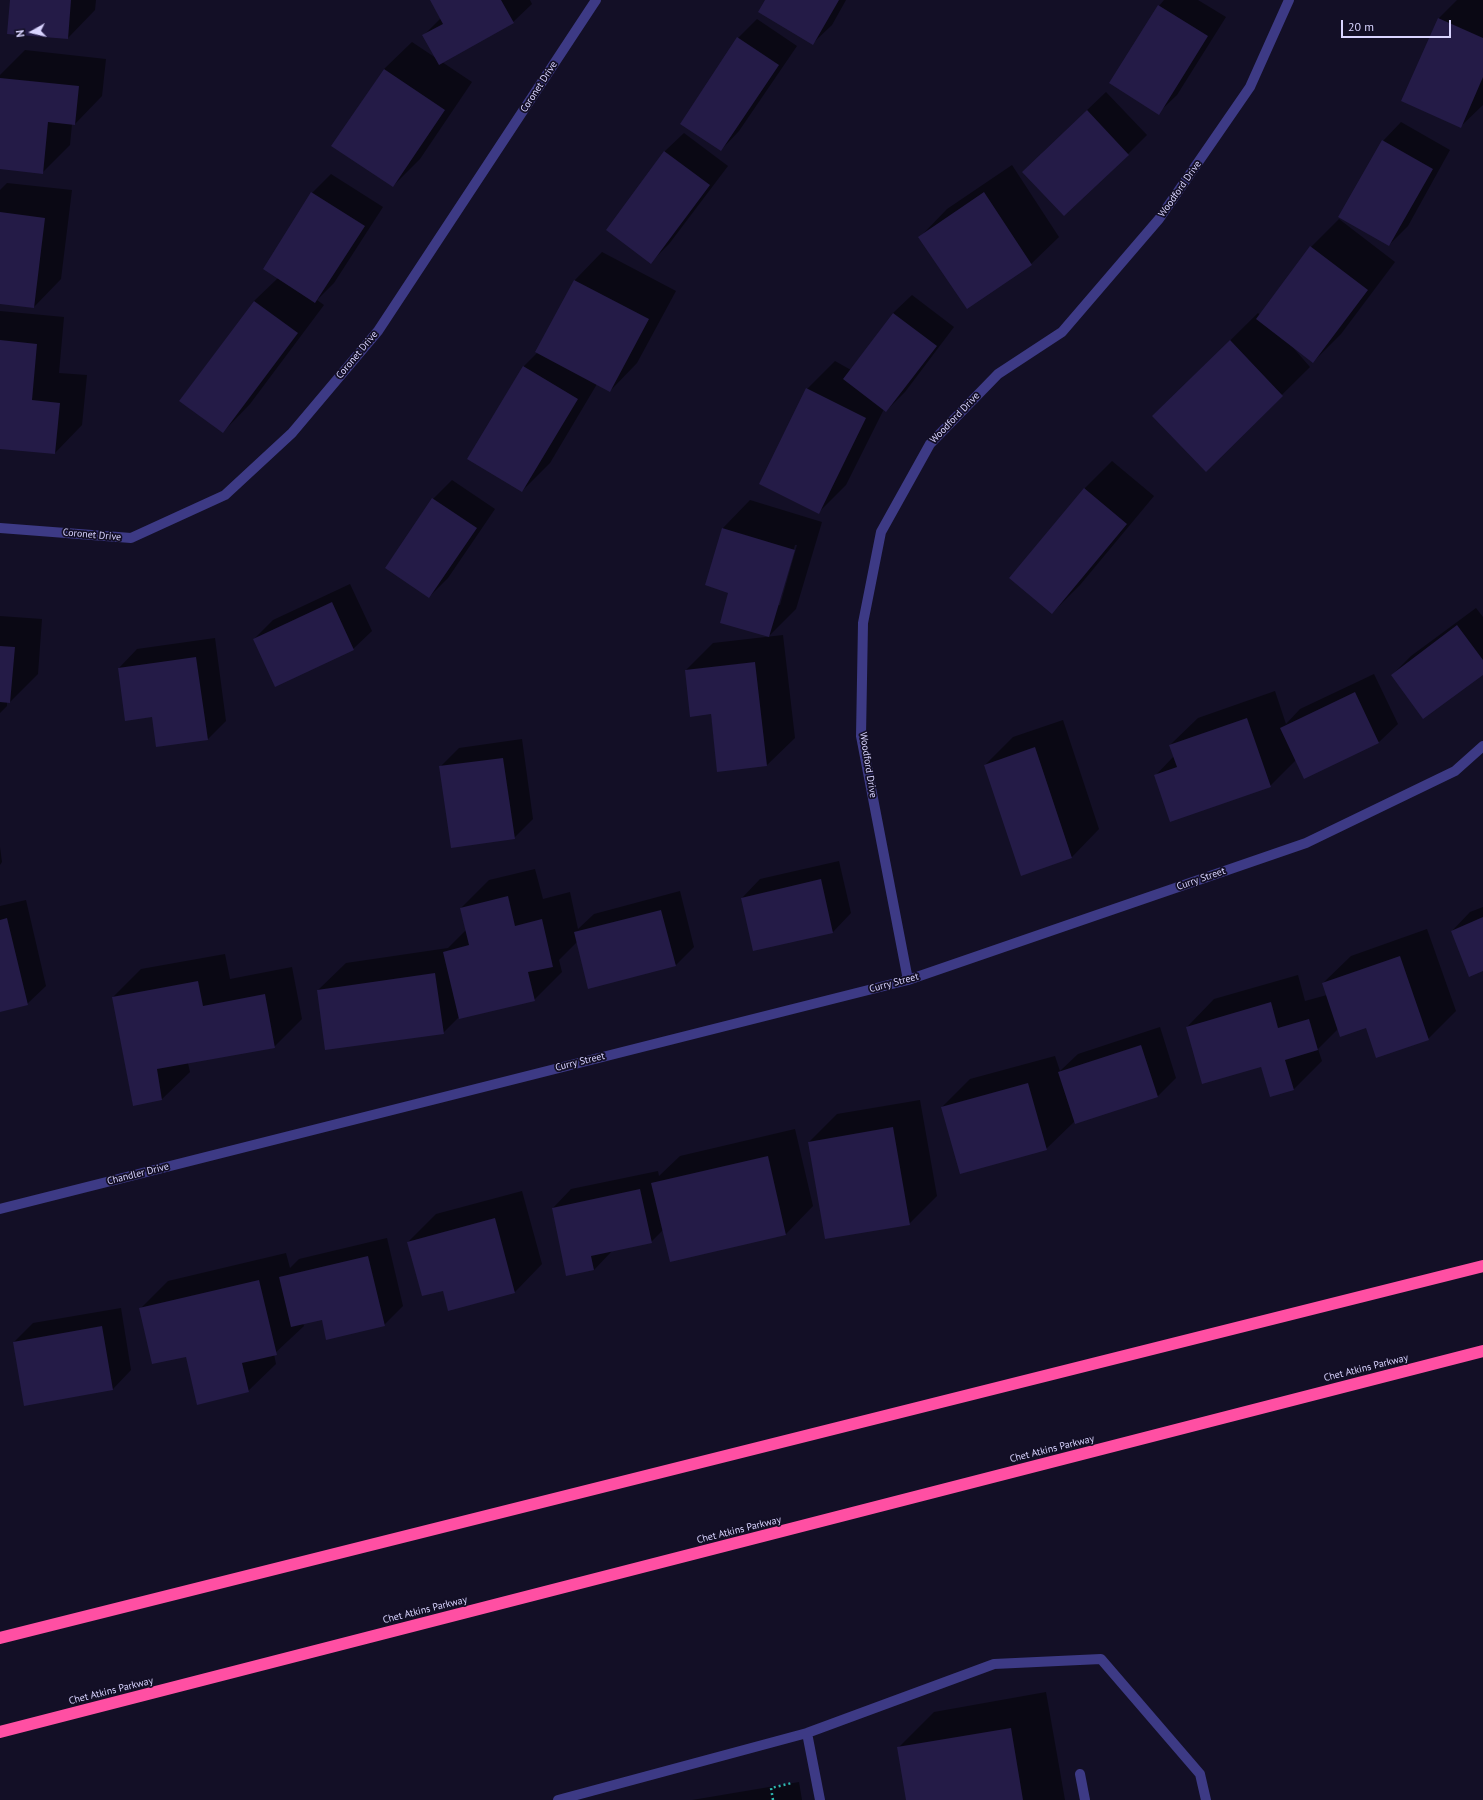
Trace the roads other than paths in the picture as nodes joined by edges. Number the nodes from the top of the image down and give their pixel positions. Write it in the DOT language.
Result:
graph roads {
  1 [pos="596,0"];
  2 [pos="1289,0"];
  3 [pos="0,528"];
  4 [pos="1483,746"];
  5 [pos="908,980"];
  6 [pos="276,1139"];
  7 [pos="0,1209"];
  8 [pos="1483,1266"];
  9 [pos="1483,1351"];
  10 [pos="0,1638"];
  11 [pos="0,1732"];
  12 [pos="807,1732"];
  13 [pos="1080,1774"];
  14 [pos="558,1800"];
  15 [pos="820,1800"];
  16 [pos="1085,1800"];
  17 [pos="1206,1800"];
  1 -- 3 [label="street, Coronet Drive"];
  2 -- 5 [label="street, Woodford Drive"];
  4 -- 5 [label="street, Curry Street"];
  5 -- 6 [label="street, Curry Street"];
  6 -- 7 [label="street, Chandler Drive"];
  8 -- 10 [label="highway"];
  9 -- 11 [label="highway, Chet Atkins Parkway"];
  12 -- 14 [label="street"];
  12 -- 15 [label="street"];
  12 -- 17 [label="street"];
  13 -- 16 [label="street"];
}
